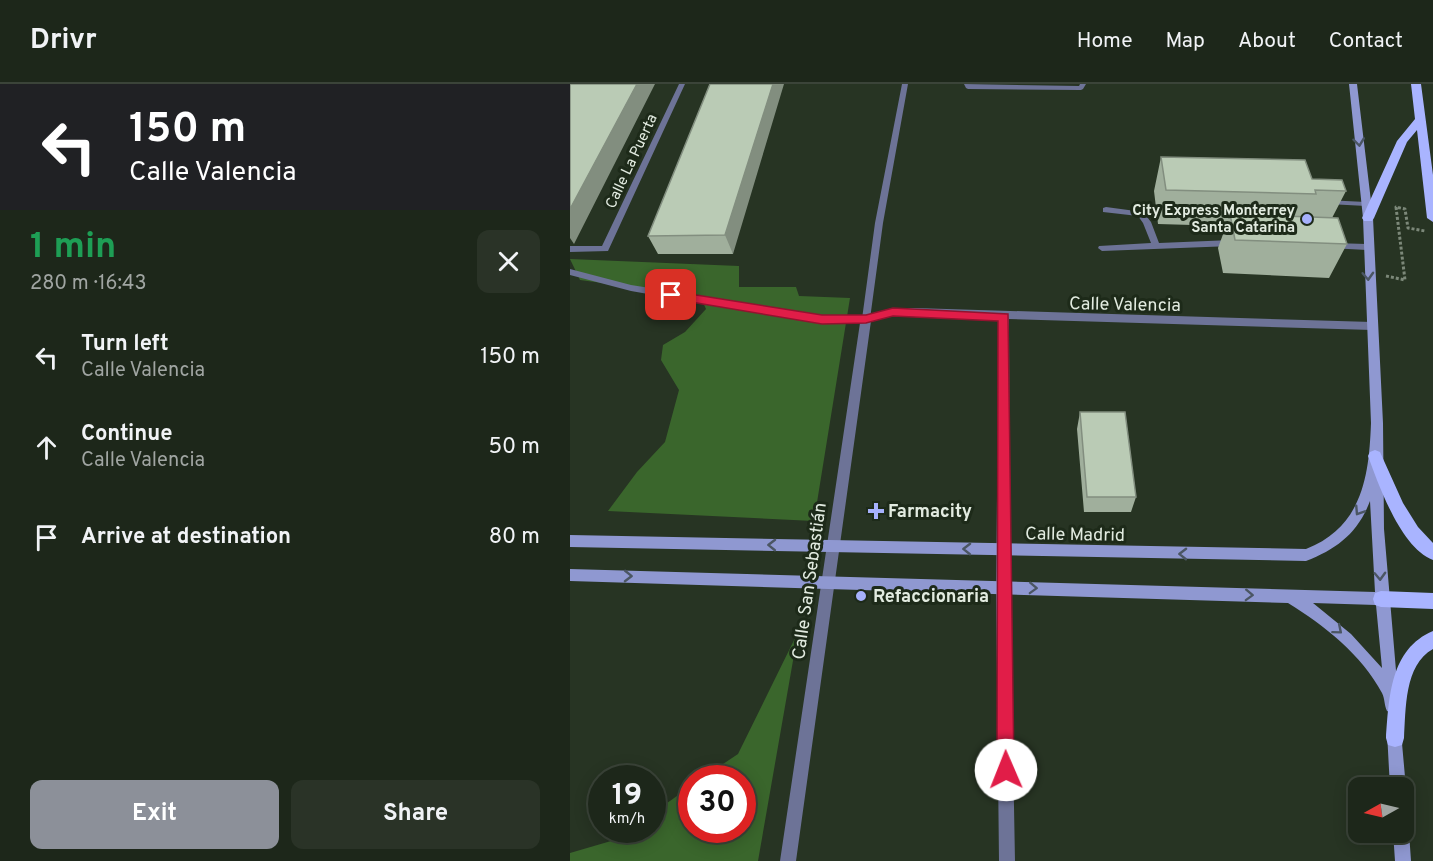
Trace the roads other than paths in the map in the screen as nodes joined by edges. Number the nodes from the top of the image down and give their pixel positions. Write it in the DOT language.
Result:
graph roads {
  1 [pos="682,84"];
  2 [pos="905,84"];
  3 [pos="967,84"];
  4 [pos="1083,84"];
  5 [pos="1353,84"];
  6 [pos="1416,84"];
  7 [pos="1421,119"];
  8 [pos="1318,202"];
  9 [pos="1366,204"];
  10 [pos="1106,210"];
  11 [pos="1368,218"];
  12 [pos="1433,218"];
  13 [pos="1242,243"];
  14 [pos="1156,246"];
  15 [pos="1325,246"];
  16 [pos="1368,247"];
  17 [pos="570,249"];
  18 [pos="1102,249"];
  19 [pos="570,272"];
  20 [pos="872,317"];
  21 [pos="1004,317"];
  22 [pos="1372,326"];
  23 [pos="1375,456"];
  24 [pos="570,541"];
  25 [pos="832,546"];
  26 [pos="1003,550"];
  27 [pos="1433,553"];
  28 [pos="570,575"];
  29 [pos="828,582"];
  30 [pos="1003,587"];
  31 [pos="1290,597"];
  32 [pos="1381,599"];
  33 [pos="1433,601"];
  34 [pos="1433,640"];
  35 [pos="1391,695"];
  36 [pos="1395,738"];
  37 [pos="1397,777"];
  38 [pos="1402,843"];
  39 [pos="788,861"];
  40 [pos="1007,861"];
  41 [pos="1403,861"];
  1 -- 17 [label="lane, Calle La Puerta"];
  2 -- 20 [label="lane"];
  3 -- 4 [label="lane"];
  5 -- 9 [label="street, one-way"];
  6 -- 7 [label="main road"];
  7 -- 11 [label="main road"];
  7 -- 12 [label="main road"];
  8 -- 9 [label="lane"];
  9 -- 11 [label="street"];
  10 -- 14 [label="lane"];
  11 -- 16 [label="street"];
  13 -- 14 [label="lane"];
  14 -- 18 [label="lane"];
  15 -- 16 [label="lane"];
  16 -- 22 [label="street, one-way"];
  19 -- 20 [label="street, Calle Valencia"];
  20 -- 21 [label="street, Calle Valencia"];
  20 -- 25 [label="street, Calle San Sebastián"];
  21 -- 22 [label="street, Calle Valencia"];
  21 -- 26 [label="street"];
  22 -- 23 [label="street"];
  23 -- 26 [label="street, Calle Madrid, one-way"];
  23 -- 27 [label="main road"];
  23 -- 32 [label="street, one-way"];
  25 -- 24 [label="street, Calle Madrid, one-way"];
  26 -- 25 [label="street, Calle Madrid, one-way"];
  25 -- 29 [label="street, Calle San Sebastián"];
  26 -- 30 [label="street"];
  28 -- 29 [label="street, one-way"];
  29 -- 30 [label="street"];
  29 -- 39 [label="street, Calle San Sebastián"];
  30 -- 31 [label="street, one-way"];
  30 -- 40 [label="street"];
  31 -- 32 [label="street"];
  31 -- 35 [label="street, one-way"];
  32 -- 33 [label="main road"];
  32 -- 35 [label="street"];
  34 -- 36 [label="main road"];
  35 -- 36 [label="street"];
  36 -- 37 [label="street"];
  38 -- 41 [label="street"];
}
